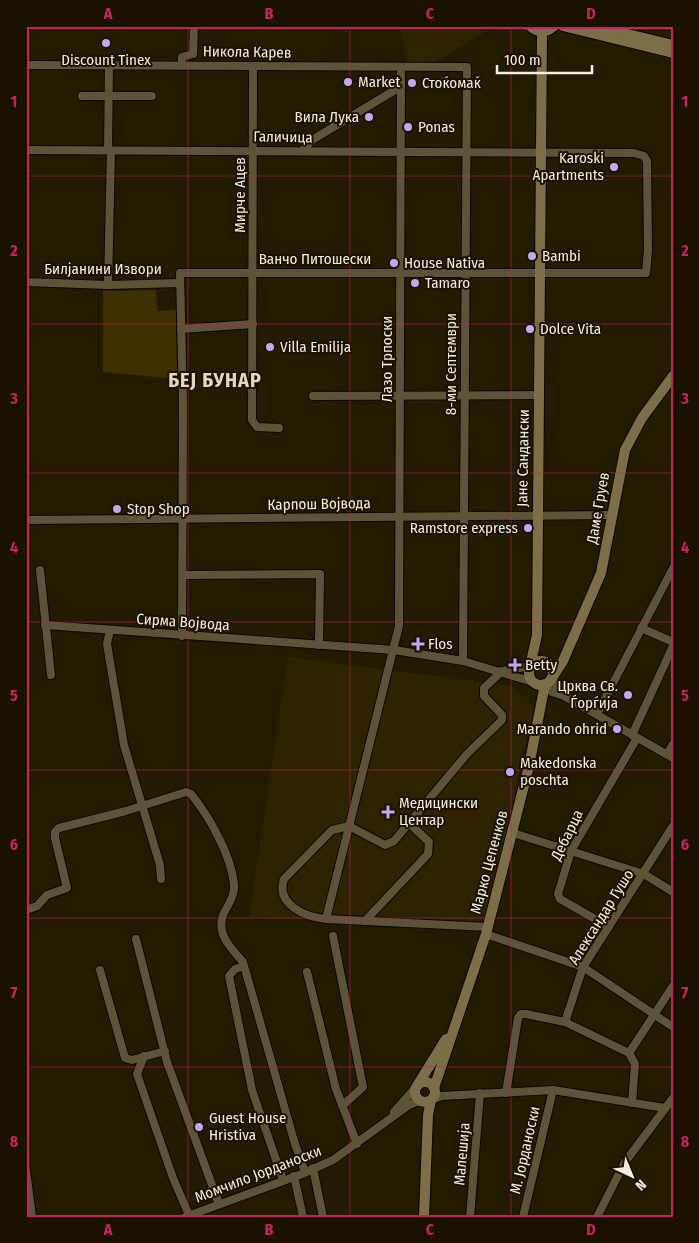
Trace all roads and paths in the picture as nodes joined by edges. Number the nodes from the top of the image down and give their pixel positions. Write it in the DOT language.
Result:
graph roads {
  1 [pos="194,26"];
  2 [pos="530,26"];
  3 [pos="554,26"];
  4 [pos="563,26"];
  5 [pos="595,26"];
  6 [pos="542,32"];
  7 [pos="673,45"];
  8 [pos="673,53"];
  9 [pos="26,65"];
  10 [pos="109,65"];
  11 [pos="182,65"];
  12 [pos="253,66"];
  13 [pos="400,67"];
  14 [pos="467,67"];
  15 [pos="400,87"];
  16 [pos="108,95"];
  17 [pos="82,96"];
  18 [pos="152,96"];
  19 [pos="26,150"];
  20 [pos="109,150"];
  21 [pos="254,151"];
  22 [pos="302,151"];
  23 [pos="402,152"];
  24 [pos="466,152"];
  25 [pos="540,153"];
  26 [pos="254,272"];
  27 [pos="539,272"];
  28 [pos="401,273"];
  29 [pos="465,274"];
  30 [pos="26,282"];
  31 [pos="180,283"];
  32 [pos="108,285"];
  33 [pos="254,324"];
  34 [pos="181,329"];
  35 [pos="673,376"];
  36 [pos="464,395"];
  37 [pos="539,395"];
  38 [pos="313,396"];
  39 [pos="401,396"];
  40 [pos="279,428"];
  41 [pos="612,514"];
  42 [pos="464,516"];
  43 [pos="537,516"];
  44 [pos="400,517"];
  45 [pos="26,520"];
  46 [pos="181,520"];
  47 [pos="673,568"];
  48 [pos="40,570"];
  49 [pos="183,575"];
  50 [pos="45,625"];
  51 [pos="641,628"];
  52 [pos="110,630"];
  53 [pos="182,636"];
  54 [pos="673,642"];
  55 [pos="537,644"];
  56 [pos="319,645"];
  57 [pos="673,646"];
  58 [pos="394,650"];
  59 [pos="566,652"];
  60 [pos="463,661"];
  61 [pos="544,661"];
  62 [pos="530,666"];
  63 [pos="502,671"];
  64 [pos="51,675"];
  65 [pos="549,681"];
  66 [pos="532,682"];
  67 [pos="560,695"];
  68 [pos="541,706"];
  69 [pos="597,714"];
  70 [pos="635,736"];
  71 [pos="673,744"];
  72 [pos="670,756"];
  73 [pos="142,805"];
  74 [pos="409,823"];
  75 [pos="349,826"];
  76 [pos="673,826"];
  77 [pos="513,833"];
  78 [pos="571,851"];
  79 [pos="644,874"];
  80 [pos="161,879"];
  81 [pos="673,892"];
  82 [pos="26,910"];
  83 [pos="326,919"];
  84 [pos="365,921"];
  85 [pos="609,927"];
  86 [pos="487,931"];
  87 [pos="333,936"];
  88 [pos="136,938"];
  89 [pos="244,966"];
  90 [pos="583,967"];
  91 [pos="100,970"];
  92 [pos="307,972"];
  93 [pos="673,986"];
  94 [pos="654,1014"];
  95 [pos="457,1019"];
  96 [pos="565,1022"];
  97 [pos="673,1027"];
  98 [pos="165,1051"];
  99 [pos="629,1052"];
  100 [pos="144,1056"];
  101 [pos="418,1086"];
  102 [pos="553,1090"];
  103 [pos="480,1093"];
  104 [pos="506,1093"];
  105 [pos="431,1096"];
  106 [pos="673,1098"];
  107 [pos="632,1102"];
  108 [pos="342,1106"];
  109 [pos="665,1108"];
  110 [pos="389,1119"];
  111 [pos="357,1144"];
  112 [pos="313,1168"];
  113 [pos="26,1170"];
  114 [pos="306,1172"];
  115 [pos="294,1176"];
  116 [pos="283,1180"];
  117 [pos="219,1204"];
  118 [pos="210,1207"];
  119 [pos="190,1216"];
  120 [pos="32,1217"];
  121 [pos="213,1217"];
  122 [pos="303,1217"];
  123 [pos="323,1217"];
  124 [pos="424,1217"];
  125 [pos="470,1217"];
  126 [pos="523,1217"];
  127 [pos="597,1217"];
  1 -- 11 [label="street"];
  2 -- 6 [label="street"];
  3 -- 6 [label="street"];
  4 -- 8 [label="street"];
  5 -- 7 [label="street"];
  6 -- 25 [label="street, Јане Сандански"];
  9 -- 10 [label="street, Никола Карев"];
  10 -- 11 [label="street, Никола Карев"];
  10 -- 16 [label="street"];
  11 -- 12 [label="street, Никола Карев"];
  12 -- 13 [label="street, Никола Карев"];
  12 -- 21 [label="street, Мирче Ацев"];
  13 -- 14 [label="street, Никола Карев"];
  13 -- 15 [label="street, Лазо Трпоски"];
  14 -- 24 [label="street, 8-ми Септември"];
  15 -- 22 [label="street"];
  15 -- 23 [label="street, Лазо Трпоски"];
  16 -- 17 [label="street"];
  16 -- 18 [label="street"];
  16 -- 20 [label="street"];
  19 -- 20 [label="street, Галичица"];
  20 -- 21 [label="street, Галичица"];
  20 -- 32 [label="street"];
  21 -- 22 [label="street, Галичица"];
  21 -- 26 [label="street, Мирче Ацев"];
  22 -- 23 [label="street, Галичица"];
  23 -- 24 [label="street, Галичица"];
  23 -- 28 [label="street, Лазо Трпоски"];
  24 -- 25 [label="street, Галичица"];
  24 -- 29 [label="street, 8-ми Септември"];
  25 -- 27 [label="street, Јане Сандански"];
  25 -- 27 [label="street"];
  26 -- 28 [label="street, Ванчо Питошески"];
  26 -- 31 [label="street, Ванчо Питошески"];
  26 -- 33 [label="street, Мирче Ацев"];
  27 -- 29 [label="street, Ванчо Питошески"];
  27 -- 37 [label="street, Јане Сандански"];
  28 -- 29 [label="street, Ванчо Питошески"];
  28 -- 39 [label="street, Лазо Трпоски"];
  29 -- 36 [label="street, 8-ми Септември"];
  30 -- 32 [label="street, Билјанини Извори"];
  31 -- 32 [label="street, Билјанини Извори"];
  31 -- 34 [label="street"];
  33 -- 34 [label="street"];
  33 -- 40 [label="street, Мирче Ацев"];
  34 -- 46 [label="street"];
  35 -- 41 [label="street, Даме Груев"];
  36 -- 37 [label="street"];
  36 -- 39 [label="street"];
  36 -- 42 [label="street, 8-ми Септември"];
  37 -- 43 [label="street, Јане Сандански"];
  38 -- 39 [label="street"];
  39 -- 44 [label="street, Лазо Трпоски"];
  41 -- 43 [label="street, Карпош Војвода"];
  41 -- 59 [label="street, Даме Груев"];
  42 -- 43 [label="street, Карпош Војвода"];
  42 -- 44 [label="street, Карпош Војвода"];
  42 -- 60 [label="street, 8-ми Септември"];
  43 -- 55 [label="street, Јане Сандански"];
  44 -- 46 [label="street, Карпош Војвода"];
  44 -- 58 [label="street, Лазо Трпоски"];
  45 -- 46 [label="street, Карпош Војвода"];
  46 -- 49 [label="street"];
  47 -- 51 [label="street"];
  48 -- 50 [label="street"];
  49 -- 53 [label="street"];
  49 -- 56 [label="street"];
  50 -- 52 [label="street, Сирма Војвода"];
  50 -- 64 [label="street"];
  51 -- 54 [label="street"];
  51 -- 69 [label="street"];
  52 -- 53 [label="street, Сирма Војвода"];
  52 -- 73 [label="street"];
  53 -- 56 [label="street, Сирма Војвода"];
  55 -- 61 [label="street, Јане Сандански"];
  55 -- 62 [label="street, Јане Сандански"];
  56 -- 58 [label="street, Сирма Војвода"];
  57 -- 70 [label="street, Дебарца"];
  58 -- 60 [label="street, Сирма Војвода"];
  58 -- 75 [label="street, Лазо Трпоски"];
  59 -- 61 [label="street"];
  59 -- 65 [label="street, Даме Груев"];
  60 -- 63 [label="street, Сирма Војвода"];
  61 -- 62 [label="street"];
  61 -- 65 [label="street"];
  62 -- 63 [label="street"];
  62 -- 66 [label="street"];
  63 -- 66 [label="street, Сирма Војвода"];
  63 -- 74 [label="street"];
  65 -- 66 [label="street"];
  65 -- 67 [label="street"];
  65 -- 68 [label="street, Марко Цепенков"];
  66 -- 68 [label="street"];
  67 -- 68 [label="street"];
  67 -- 69 [label="street"];
  68 -- 77 [label="street, Марко Цепенков"];
  69 -- 70 [label="street"];
  70 -- 72 [label="street"];
  70 -- 78 [label="street, Дебарца"];
  71 -- 72 [label="street"];
  73 -- 80 [label="street"];
  73 -- 82 [label="street"];
  73 -- 89 [label="street"];
  74 -- 75 [label="street"];
  74 -- 84 [label="street"];
  75 -- 83 [label="street, Лазо Трпоски"];
  75 -- 83 [label="street"];
  76 -- 79 [label="street, Александар Гушо"];
  77 -- 78 [label="street"];
  77 -- 86 [label="street, Марко Цепенков"];
  78 -- 79 [label="street"];
  78 -- 85 [label="street, Дебарца"];
  79 -- 81 [label="street"];
  79 -- 85 [label="street, Александар Гушо"];
  83 -- 84 [label="street"];
  84 -- 86 [label="street"];
  85 -- 90 [label="street, Александар Гушо"];
  86 -- 90 [label="street"];
  86 -- 95 [label="street, Марко Цепенков"];
  87 -- 108 [label="street"];
  88 -- 98 [label="street"];
  89 -- 114 [label="street"];
  89 -- 116 [label="street"];
  90 -- 94 [label="street"];
  90 -- 96 [label="street, Александар Гушо"];
  91 -- 100 [label="street"];
  92 -- 108 [label="street"];
  93 -- 94 [label="street"];
  94 -- 97 [label="street"];
  94 -- 99 [label="street"];
  95 -- 101 [label="street"];
  95 -- 105 [label="street"];
  96 -- 99 [label="street"];
  96 -- 104 [label="street"];
  98 -- 100 [label="street"];
  98 -- 117 [label="street"];
  99 -- 107 [label="street"];
  100 -- 119 [label="street"];
  101 -- 105 [label="street"];
  101 -- 105 [label="street"];
  101 -- 110 [label="street"];
  102 -- 104 [label="street"];
  102 -- 107 [label="street"];
  102 -- 126 [label="street, М. Јорданоски"];
  103 -- 104 [label="street"];
  103 -- 105 [label="street"];
  103 -- 125 [label="street, Малешија"];
  105 -- 110 [label="street"];
  105 -- 124 [label="street"];
  106 -- 109 [label="street"];
  107 -- 109 [label="street"];
  108 -- 111 [label="street"];
  109 -- 127 [label="street"];
  110 -- 111 [label="street, Момчило Јорданоски"];
  111 -- 112 [label="street, Момчило Јорданоски"];
  112 -- 114 [label="street, Момчило Јорданоски"];
  112 -- 123 [label="street"];
  113 -- 120 [label="street"];
  114 -- 115 [label="street, Момчило Јорданоски"];
  115 -- 116 [label="street, Момчило Јорданоски"];
  115 -- 122 [label="street"];
  116 -- 117 [label="street, Момчило Јорданоски"];
  117 -- 118 [label="street, Момчило Јорданоски"];
  118 -- 119 [label="street, Момчило Јорданоски"];
  118 -- 121 [label="street"];
}
